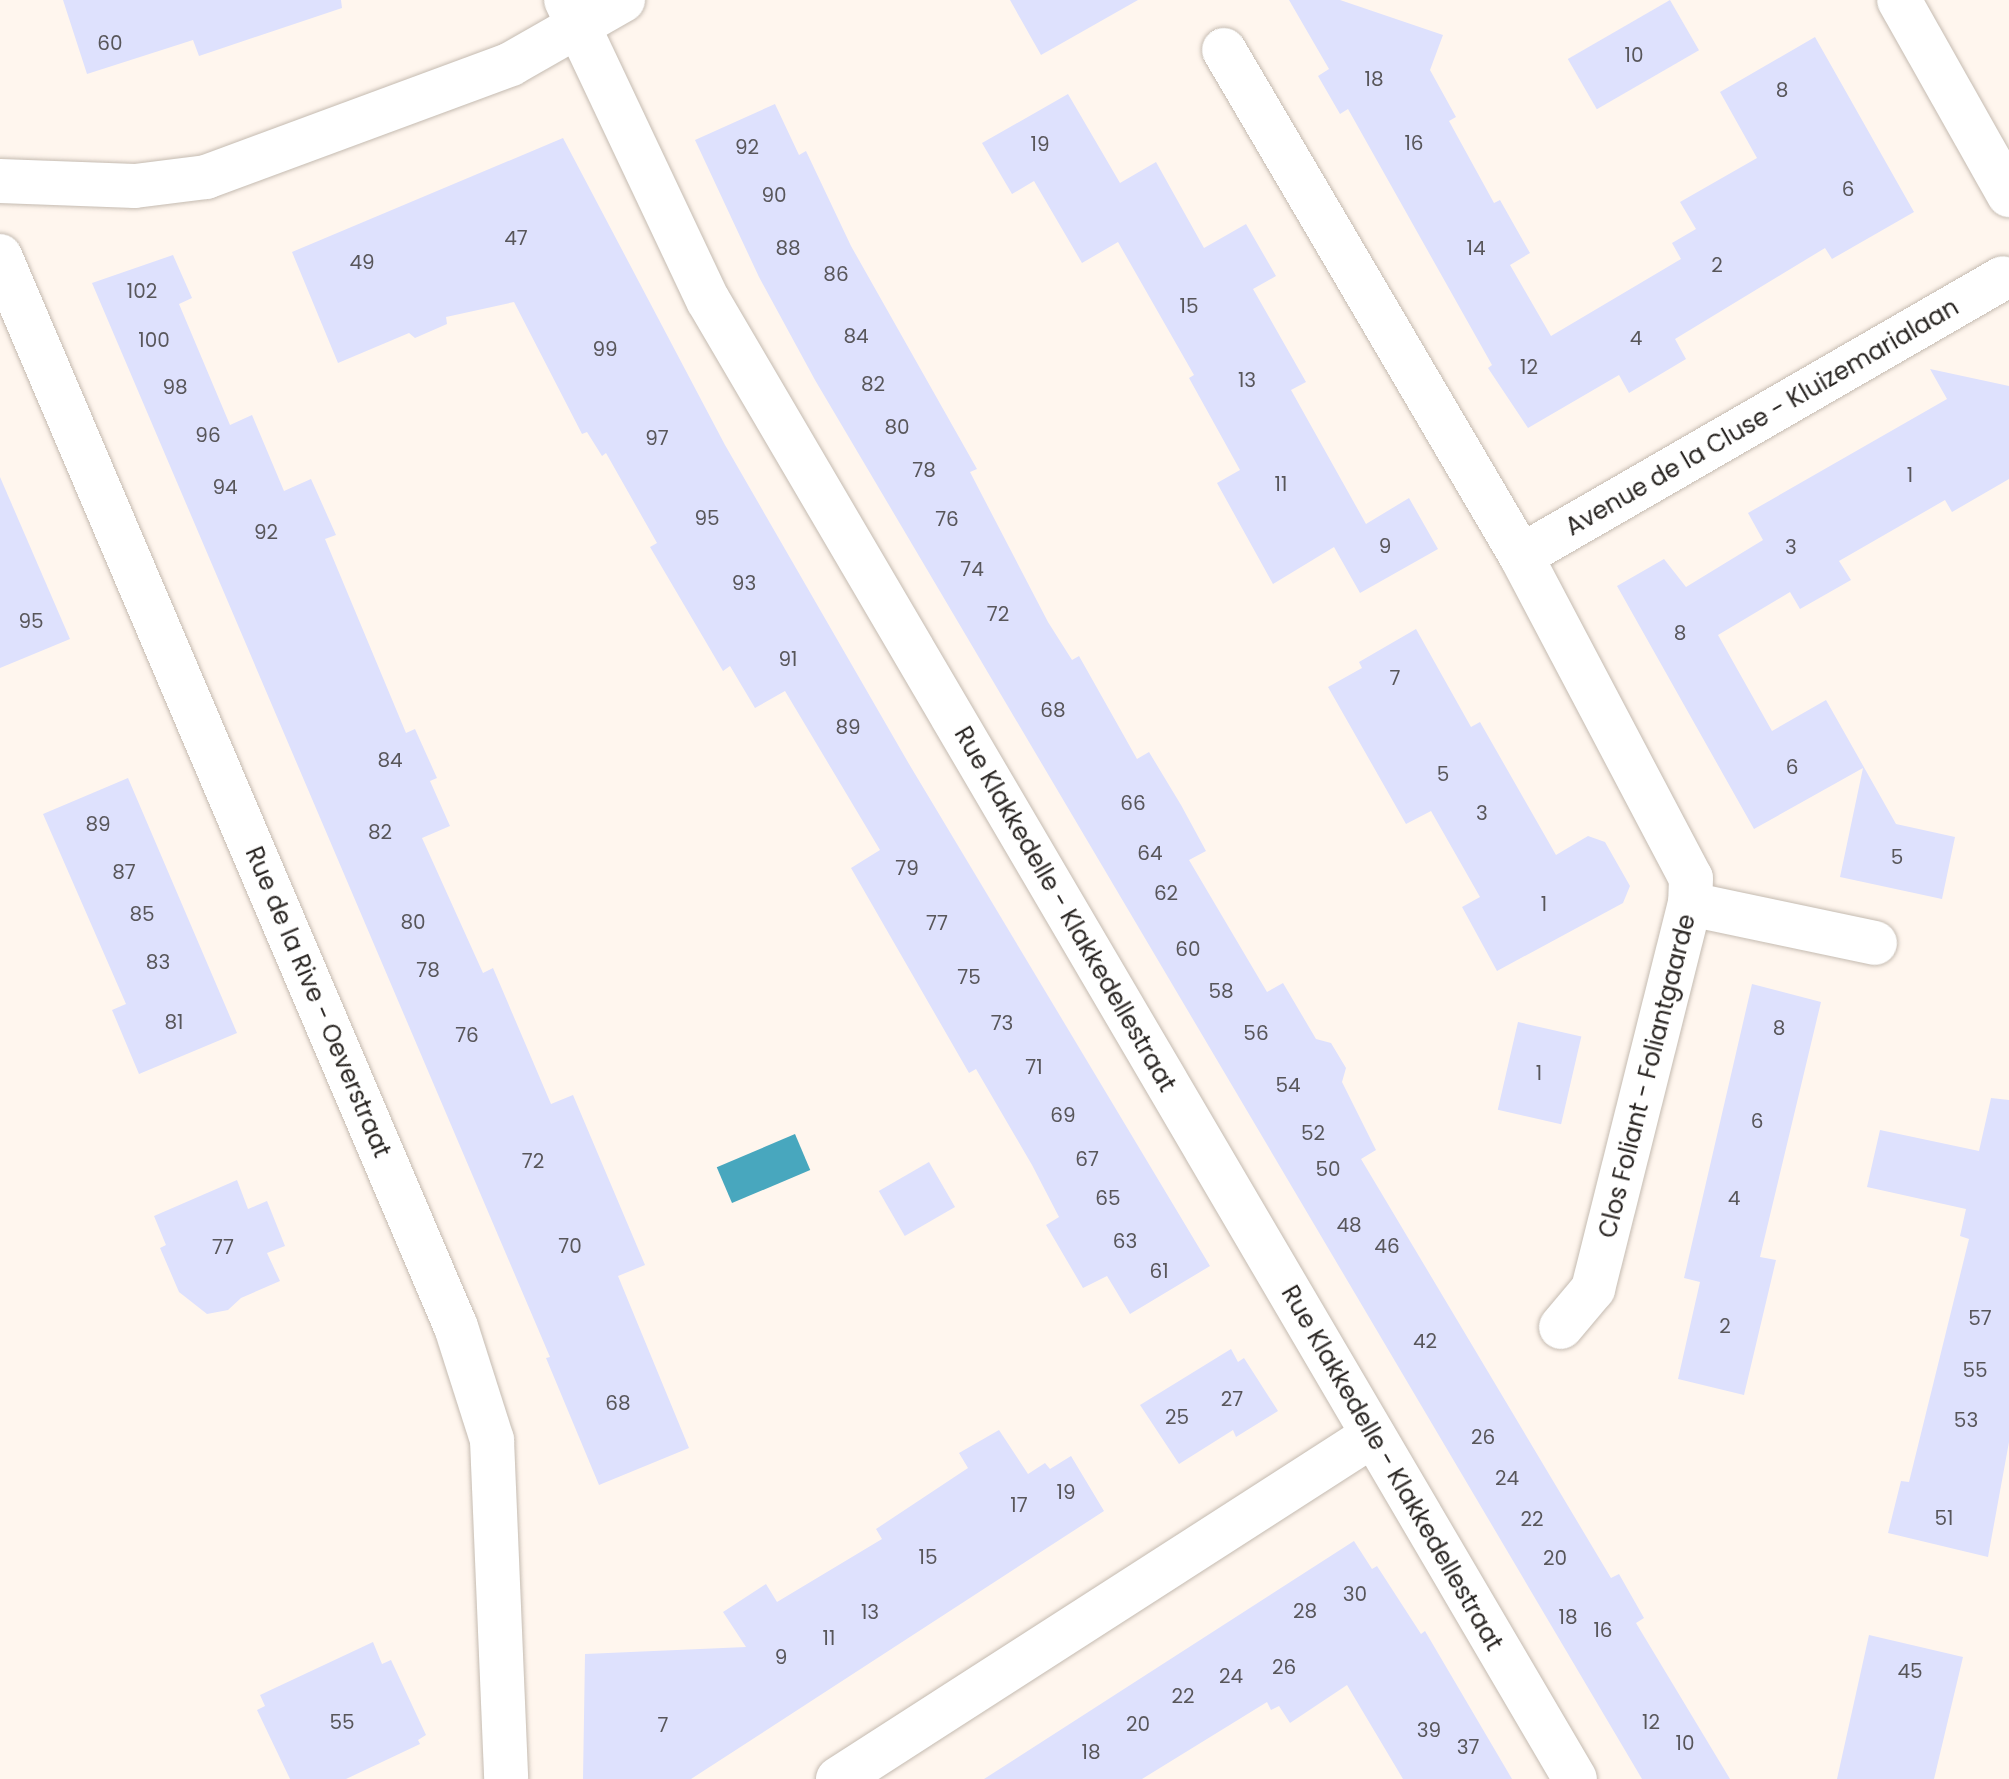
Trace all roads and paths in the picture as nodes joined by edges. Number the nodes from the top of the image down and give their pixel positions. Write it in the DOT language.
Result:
graph roads {
  1 [pos="623,0"];
  2 [pos="1899,0"];
  3 [pos="572,13"];
  4 [pos="1224,50"];
  5 [pos="0,181"];
  6 [pos="2009,195"];
  7 [pos="0,256"];
  8 [pos="2007,269"];
  9 [pos="1521,556"];
  10 [pos="1690,904"];
  11 [pos="1875,943"];
  12 [pos="1561,1327"];
  13 [pos="1373,1435"];
  14 [pos="506,1779"];
  15 [pos="838,1779"];
  16 [pos="1575,1779"];
  1 -- 3 [label="street"];
  2 -- 6 [label="street"];
  3 -- 5 [label="street"];
  3 -- 13 [label="street, Rue Klakkedelle - Klakkedellestraat"];
  4 -- 9 [label="street"];
  7 -- 14 [label="street, Rue de la Rive - Oeverstraat"];
  8 -- 9 [label="street, Avenue de la Cluse - Kluizemarialaan"];
  9 -- 10 [label="street"];
  10 -- 11 [label="street, Clos Foliant - Foliantgaarde"];
  10 -- 12 [label="street, Clos Foliant - Foliantgaarde"];
  13 -- 15 [label="street"];
  13 -- 16 [label="street, Rue Klakkedelle - Klakkedellestraat"];
}
